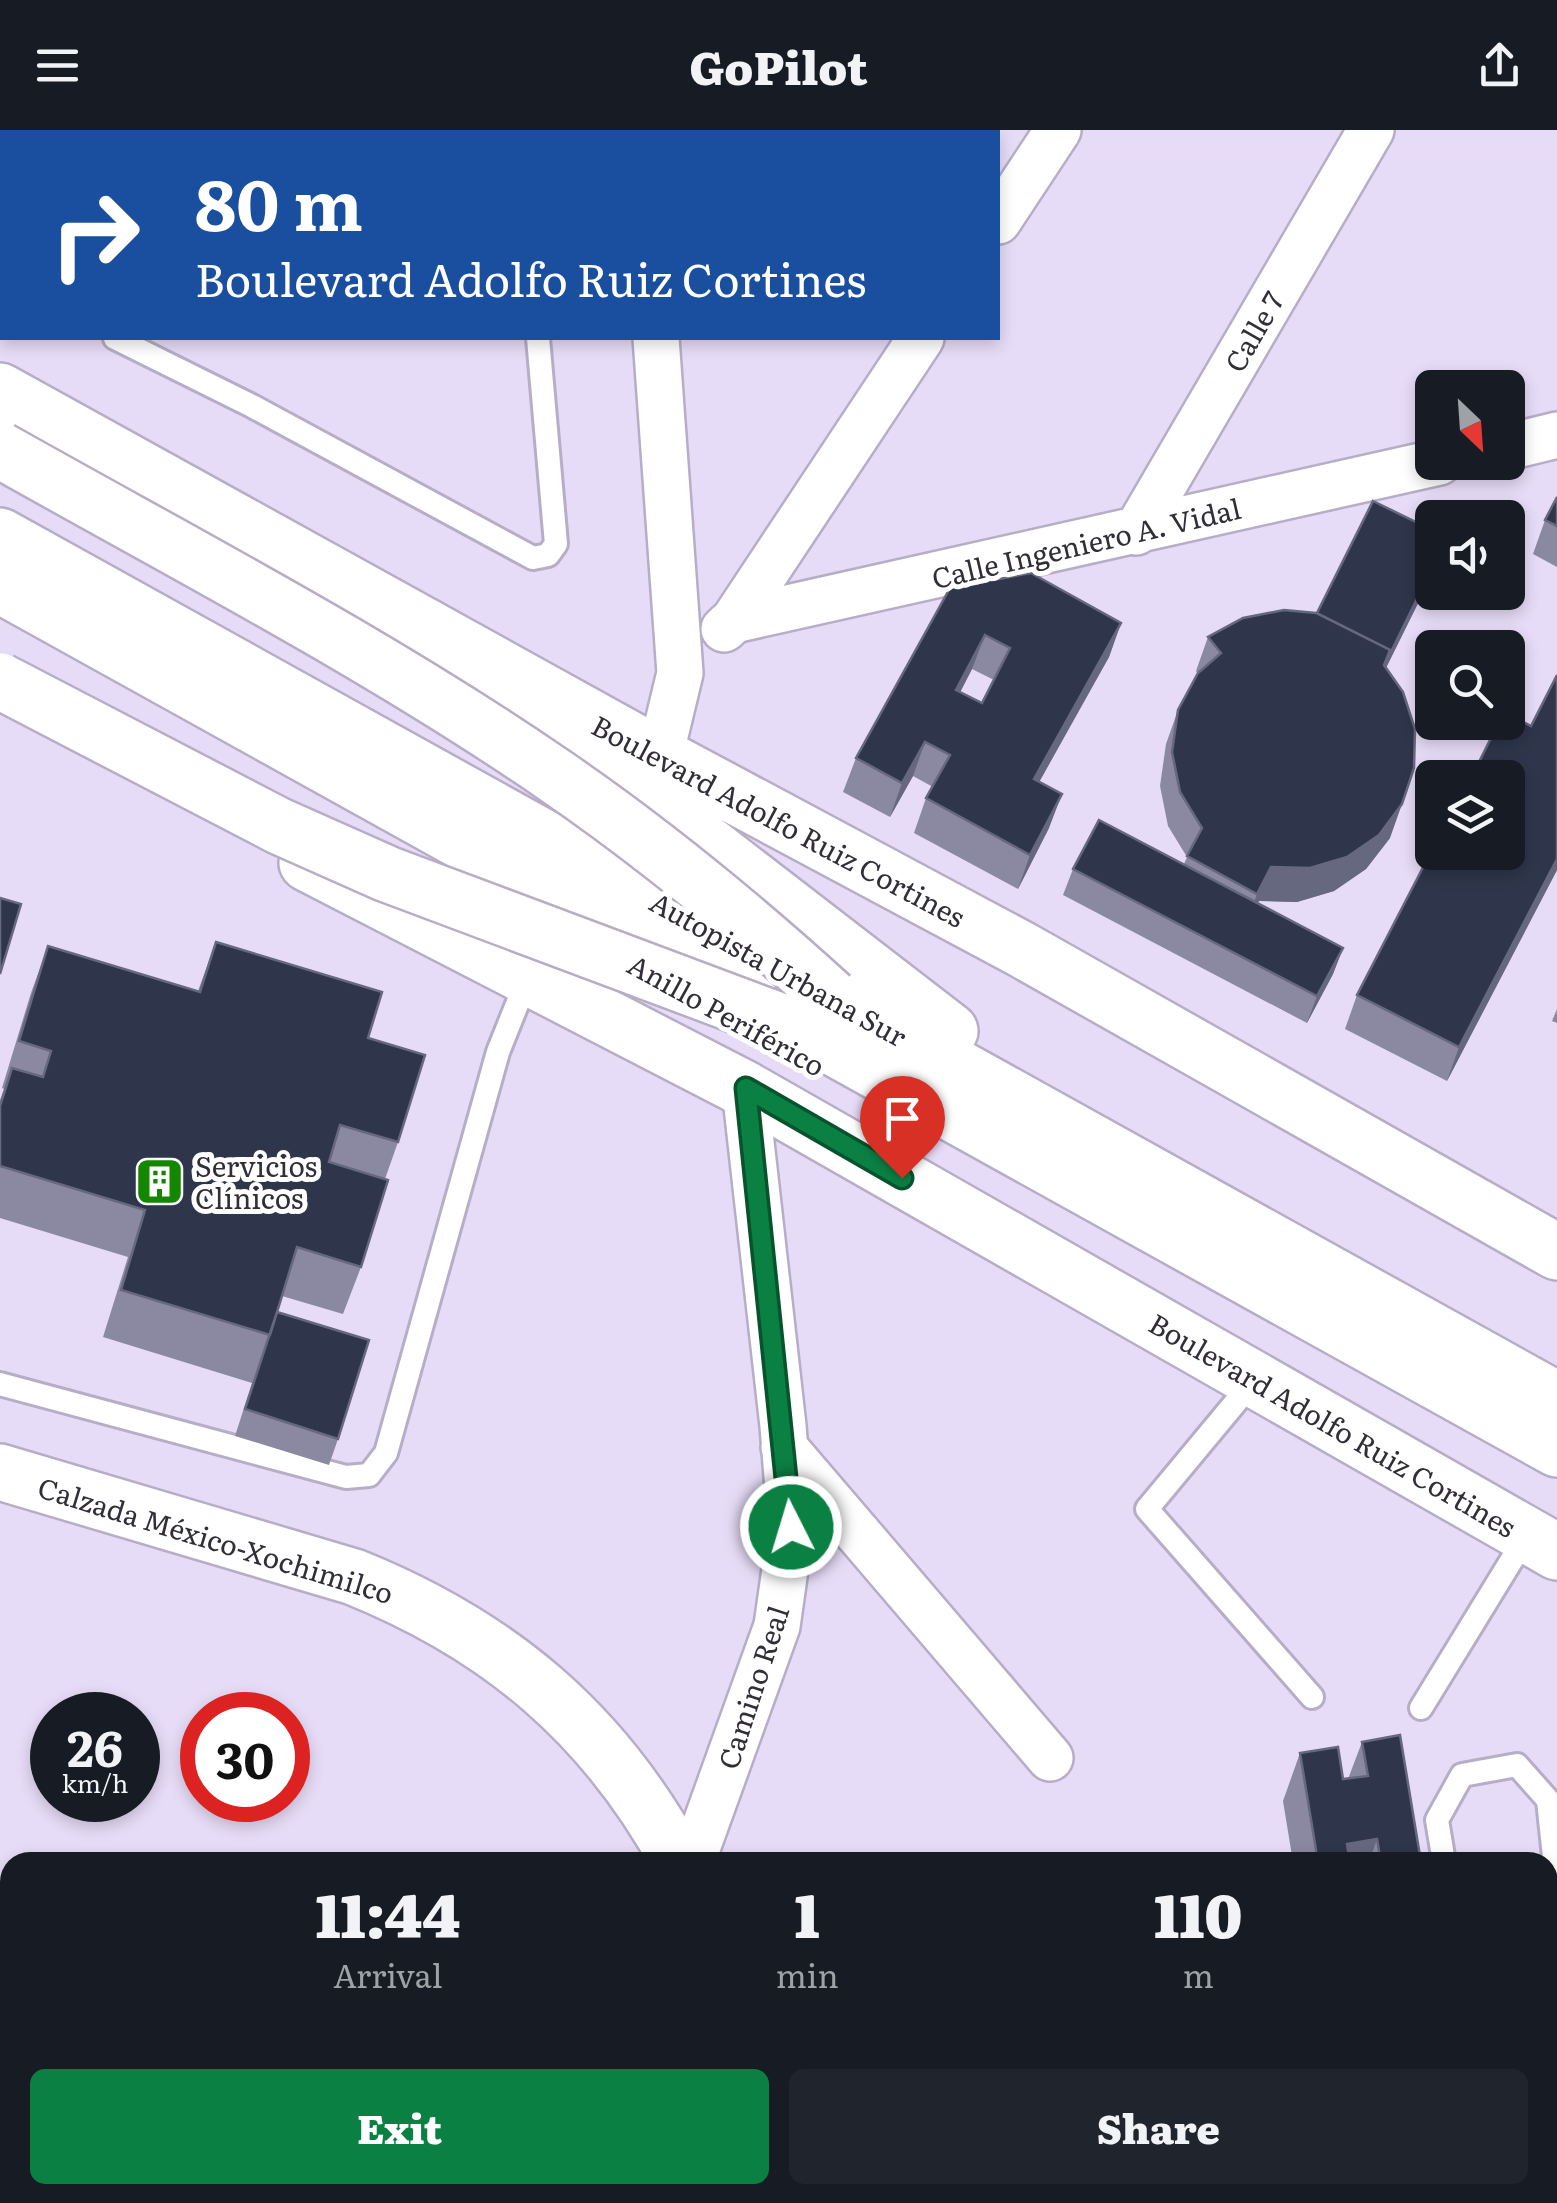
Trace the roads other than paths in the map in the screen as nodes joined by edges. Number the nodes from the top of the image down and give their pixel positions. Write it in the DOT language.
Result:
graph roads {
  1 [pos="1058,130"];
  2 [pos="1371,130"];
  3 [pos="1000,218"];
  4 [pos="119,340"];
  5 [pos="538,340"];
  6 [pos="656,340"];
  7 [pos="919,340"];
  8 [pos="0,391"];
  9 [pos="1557,435"];
  10 [pos="1525,443"];
  11 [pos="0,450"];
  12 [pos="1415,468"];
  13 [pos="0,509"];
  14 [pos="1136,532"];
  15 [pos="0,536"];
  16 [pos="0,585"];
  17 [pos="0,614"];
  18 [pos="734,620"];
  19 [pos="424,626"];
  20 [pos="680,673"];
  21 [pos="0,681"];
  22 [pos="0,699"];
  23 [pos="660,756"];
  24 [pos="358,890"];
  25 [pos="528,977"];
  26 [pos="814,1012"];
  27 [pos="728,1015"];
  28 [pos="965,1042"];
  29 [pos="746,1088"];
  30 [pos="1557,1252"];
  31 [pos="1557,1372"];
  32 [pos="1255,1379"];
  33 [pos="0,1384"];
  34 [pos="1557,1400"];
  35 [pos="784,1447"];
  36 [pos="1557,1449"];
  37 [pos="1,1477"];
  38 [pos="1557,1477"];
  39 [pos="1542,1543"];
  40 [pos="1312,1697"];
  41 [pos="1421,1708"];
  42 [pos="1050,1758"];
  43 [pos="674,1852"];
  44 [pos="696,1852"];
  45 [pos="1442,1852"];
  46 [pos="1554,1852"];
  1 -- 3 [label="street"];
  2 -- 14 [label="street, Calle 7"];
  4 -- 5 [label="lane"];
  6 -- 20 [label="street"];
  7 -- 18 [label="street"];
  8 -- 19 [label="main road, Boulevard Adolfo Ruiz Cortines"];
  9 -- 10 [label="street"];
  11 -- 26 [label="main road, bridge"];
  12 -- 14 [label="street, Calle Ingeniero A. Vidal"];
  13 -- 28 [label="main road"];
  14 -- 18 [label="street, Calle Ingeniero A. Vidal"];
  15 -- 26 [label="main road, Autopista Urbana Sur, bridge"];
  16 -- 26 [label="main road, Autopista Urbana Sur, bridge"];
  17 -- 27 [label="main road, Anillo Periférico"];
  18 -- 20 [label="street"];
  19 -- 23 [label="main road, Boulevard Adolfo Ruiz Cortines"];
  19 -- 28 [label="main road"];
  20 -- 23 [label="street"];
  21 -- 26 [label="main road, bridge"];
  22 -- 24 [label="main road, Boulevard Adolfo Ruiz Cortines"];
  23 -- 30 [label="main road, Boulevard Adolfo Ruiz Cortines"];
  24 -- 25 [label="main road, Boulevard Adolfo Ruiz Cortines"];
  24 -- 27 [label="main road"];
  25 -- 29 [label="main road, Boulevard Adolfo Ruiz Cortines"];
  25 -- 33 [label="lane"];
  26 -- 34 [label="main road, Autopista Urbana Sur"];
  26 -- 36 [label="main road, Autopista Urbana Sur"];
  27 -- 38 [label="main road, Anillo Periférico"];
  28 -- 31 [label="main road"];
  29 -- 32 [label="main road, Boulevard Adolfo Ruiz Cortines"];
  29 -- 35 [label="street, Camino Real"];
  32 -- 39 [label="main road, Boulevard Adolfo Ruiz Cortines"];
  32 -- 40 [label="lane"];
  35 -- 42 [label="street"];
  35 -- 44 [label="street, Camino Real"];
  37 -- 43 [label="main road, Calzada México-Xochimilco"];
  39 -- 41 [label="lane"];
  45 -- 46 [label="lane"];
}
